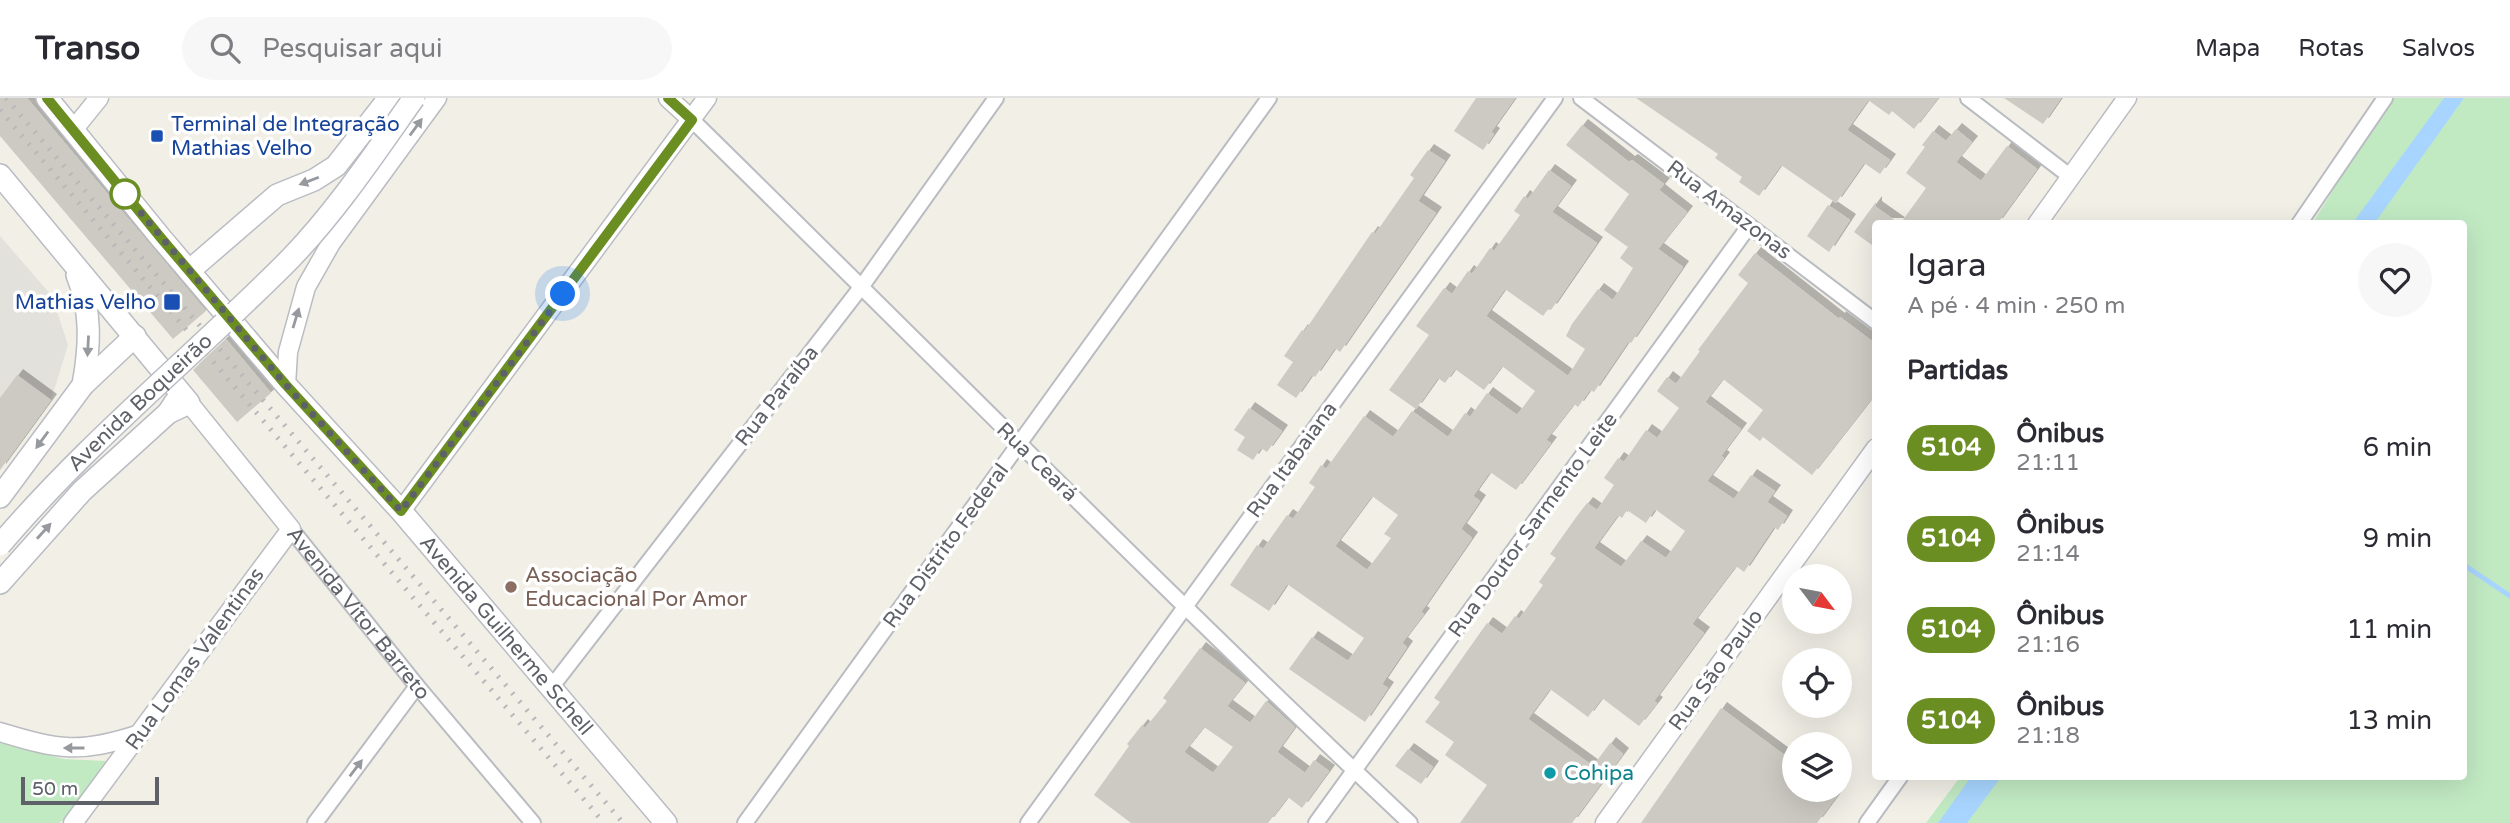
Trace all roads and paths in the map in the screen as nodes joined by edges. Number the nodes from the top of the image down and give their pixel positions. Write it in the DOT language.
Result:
graph roads {
  1 [pos="47,98"];
  2 [pos="99,98"];
  3 [pos="388,98"];
  4 [pos="414,98"];
  5 [pos="437,98"];
  6 [pos="668,98"];
  7 [pos="707,98"];
  8 [pos="996,98"];
  9 [pos="1269,98"];
  10 [pos="1555,98"];
  11 [pos="1581,98"];
  12 [pos="1968,98"];
  13 [pos="2127,98"];
  14 [pos="2385,98"];
  15 [pos="692,120"];
  16 [pos="73,130"];
  17 [pos="0,175"];
  18 [pos="2071,177"];
  19 [pos="2041,220"];
  20 [pos="2302,220"];
  21 [pos="1749,226"];
  22 [pos="70,260"];
  23 [pos="189,271"];
  24 [pos="862,286"];
  25 [pos="1872,319"];
  26 [pos="135,335"];
  27 [pos="83,385"];
  28 [pos="286,385"];
  29 [pos="185,398"];
  30 [pos="1018,445"];
  31 [pos="1872,454"];
  32 [pos="0,497"];
  33 [pos="401,511"];
  34 [pos="291,529"];
  35 [pos="0,545"];
  36 [pos="0,583"];
  37 [pos="1186,606"];
  38 [pos="417,686"];
  39 [pos="550,690"];
  40 [pos="0,732"];
  41 [pos="140,734"];
  42 [pos="1355,771"];
  43 [pos="1898,780"];
  44 [pos="73,823"];
  45 [pos="315,823"];
  46 [pos="533,823"];
  47 [pos="666,823"];
  48 [pos="745,823"];
  49 [pos="1028,823"];
  50 [pos="1316,823"];
  51 [pos="1410,823"];
  52 [pos="1605,823"];
  53 [pos="1867,823"];
  1 -- 16 [label="main road, Avenida Guilherme Schell"];
  2 -- 16 [label="street"];
  3 -- 23 [label="main road, one-way"];
  4 -- 35 [label="main road, Avenida Boqueirão, bridge"];
  28 -- 5 [label="street, one-way"];
  6 -- 15 [label="street, Rua Ceará"];
  7 -- 15 [label="street"];
  8 -- 24 [label="street, Rua Paraíba"];
  9 -- 30 [label="street, Rua Distrito Federal"];
  10 -- 37 [label="street, Rua Itabaiana"];
  11 -- 21 [label="street, Rua Amazonas"];
  12 -- 18 [label="street"];
  13 -- 18 [label="street"];
  14 -- 20 [label="street"];
  15 -- 24 [label="street, Rua Ceará"];
  15 -- 33 [label="street"];
  16 -- 23 [label="main road, Avenida Guilherme Schell"];
  17 -- 22 [label="main road"];
  18 -- 19 [label="street"];
  21 -- 25 [label="street, Rua Amazonas"];
  21 -- 42 [label="street, Rua Doutor Sarmento Leite"];
  22 -- 26 [label="main road"];
  22 -- 27 [label="main road, one-way"];
  23 -- 28 [label="main road, Avenida Guilherme Schell"];
  24 -- 30 [label="street, Rua Ceará"];
  24 -- 39 [label="street, Rua Paraíba"];
  26 -- 27 [label="main road"];
  26 -- 29 [label="main road"];
  27 -- 32 [label="main road, one-way"];
  28 -- 33 [label="main road, Avenida Guilherme Schell"];
  29 -- 34 [label="street, Avenida Vitor Barreto"];
  36 -- 29 [label="main road, one-way"];
  30 -- 37 [label="street, Rua Ceará"];
  30 -- 48 [label="street, Rua Distrito Federal"];
  31 -- 52 [label="street, Rua São Paulo"];
  33 -- 39 [label="main road, Avenida Guilherme Schell"];
  34 -- 38 [label="street, Avenida Vitor Barreto"];
  34 -- 41 [label="street, Rua Lomas Valentinas"];
  37 -- 42 [label="street, Rua Ceará"];
  37 -- 49 [label="street, Rua Itabaiana"];
  45 -- 38 [label="street, one-way"];
  38 -- 46 [label="street, Avenida Vitor Barreto"];
  39 -- 47 [label="main road, Avenida Guilherme Schell"];
  41 -- 40 [label="street, one-way"];
  41 -- 44 [label="street, Rua Lomas Valentinas"];
  42 -- 50 [label="street, Rua Doutor Sarmento Leite"];
  42 -- 51 [label="street, Rua Ceará"];
  43 -- 53 [label="street"];
}
